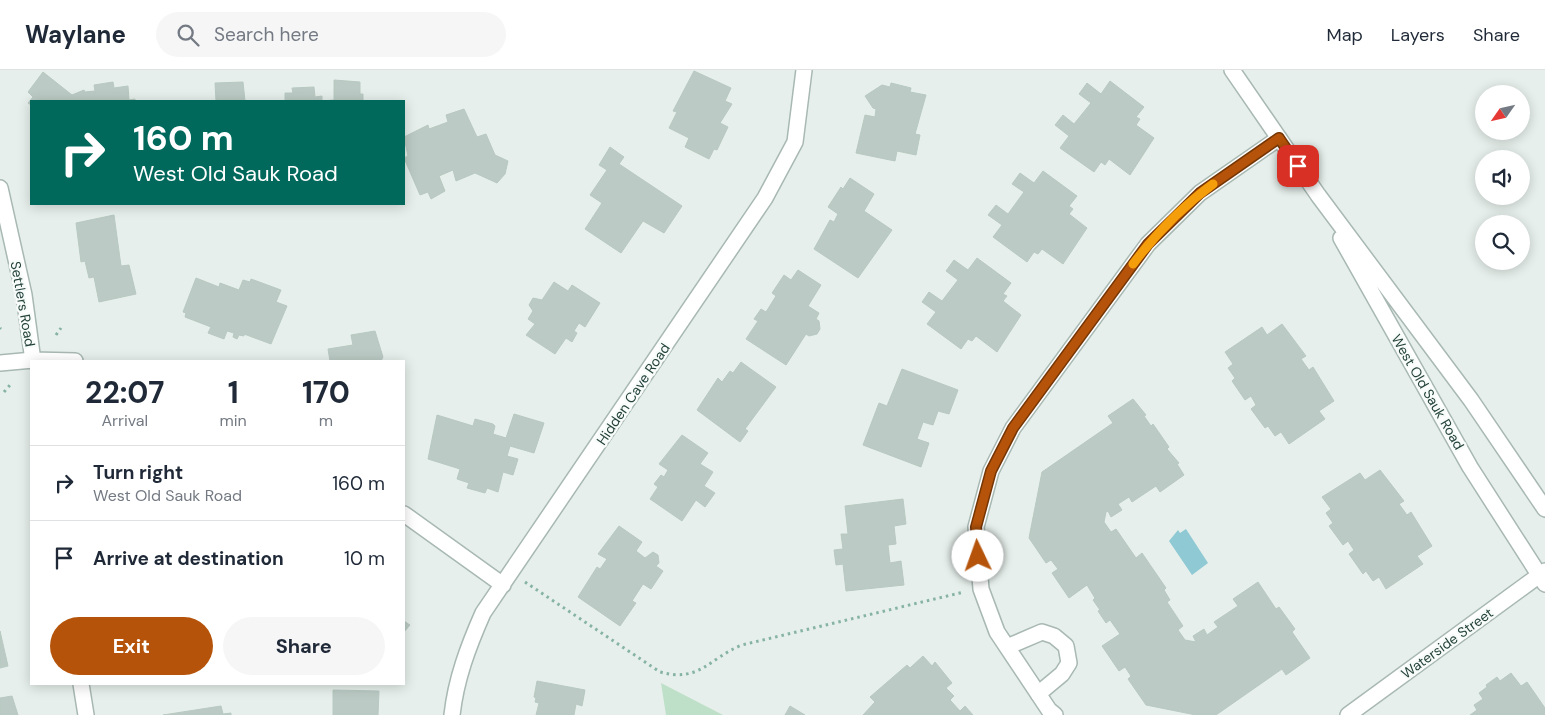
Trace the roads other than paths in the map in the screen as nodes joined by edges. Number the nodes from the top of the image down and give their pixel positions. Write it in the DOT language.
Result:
graph roads {
  1 [pos="804,70"];
  2 [pos="1232,70"];
  3 [pos="1279,138"];
  4 [pos="0,188"];
  5 [pos="1318,195"];
  6 [pos="33,360"];
  7 [pos="30,361"];
  8 [pos="0,363"];
  9 [pos="1545,509"];
  10 [pos="405,515"];
  11 [pos="1543,577"];
  12 [pos="508,578"];
  13 [pos="1007,647"];
  14 [pos="81,685"];
  15 [pos="1038,694"];
  16 [pos="86,715"];
  17 [pos="452,715"];
  18 [pos="1055,715"];
  19 [pos="1348,715"];
  1 -- 12 [label="street, Hidden Cave Road"];
  2 -- 3 [label="street, West Old Sauk Road"];
  3 -- 5 [label="street, West Old Sauk Road"];
  3 -- 13 [label="street"];
  4 -- 6 [label="street, Settlers Road"];
  5 -- 9 [label="street, West Old Sauk Road"];
  5 -- 11 [label="street, West Old Sauk Road"];
  7 -- 8 [label="street"];
  10 -- 12 [label="street"];
  11 -- 19 [label="street, Waterside Street"];
  12 -- 17 [label="street, Hidden Cave Road"];
  13 -- 15 [label="street"];
  13 -- 15 [label="street"];
  14 -- 16 [label="street"];
  15 -- 18 [label="street"];
}
